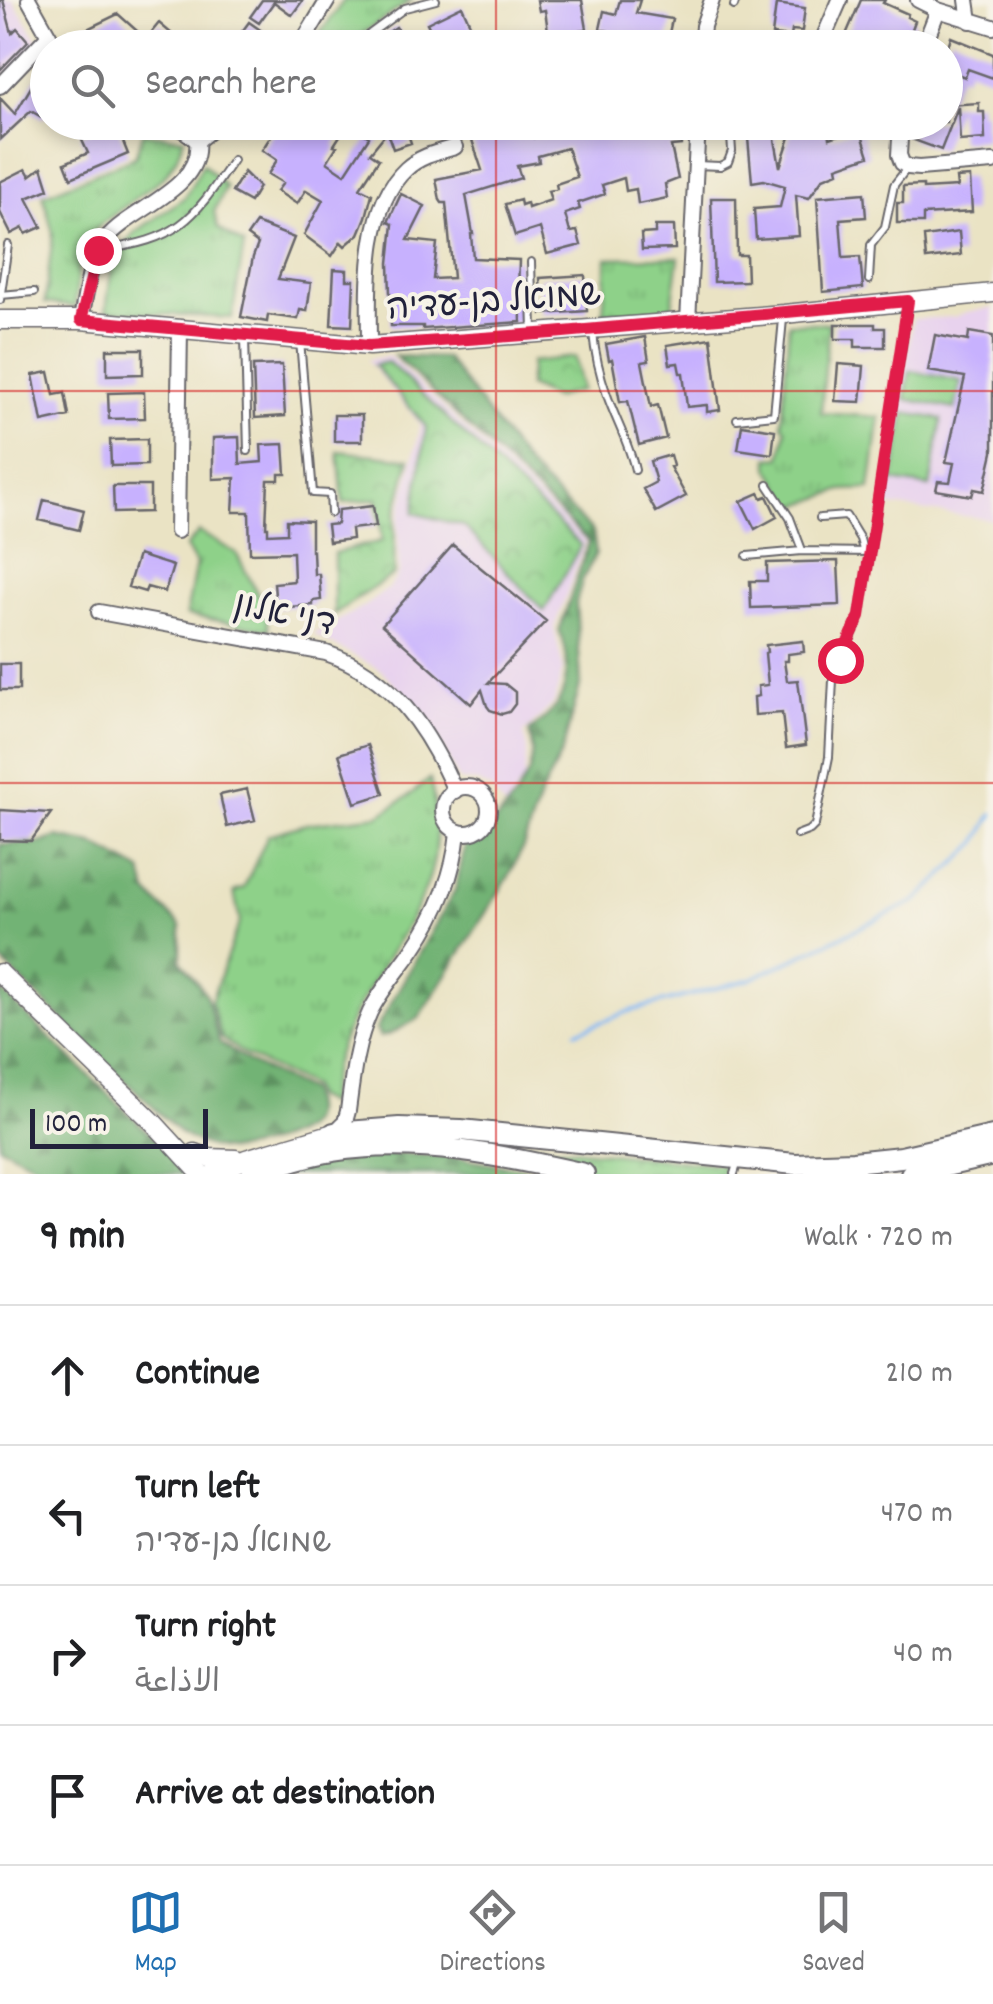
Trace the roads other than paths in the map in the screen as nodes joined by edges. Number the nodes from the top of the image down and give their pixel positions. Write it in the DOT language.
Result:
graph roads {
  1 [pos="28,0"];
  2 [pos="328,0"];
  3 [pos="436,0"];
  4 [pos="712,0"];
  5 [pos="840,0"];
  6 [pos="918,0"];
  7 [pos="967,0"];
  8 [pos="938,10"];
  9 [pos="970,21"];
  10 [pos="993,27"];
  11 [pos="46,30"];
  12 [pos="309,30"];
  13 [pos="375,30"];
  14 [pos="703,30"];
  15 [pos="828,30"];
  16 [pos="931,30"];
  17 [pos="30,60"];
  18 [pos="0,86"];
  19 [pos="697,140"];
  20 [pos="731,140"];
  21 [pos="900,140"];
  22 [pos="197,141"];
  23 [pos="455,147"];
  24 [pos="233,160"];
  25 [pos="993,162"];
  26 [pos="696,165"];
  27 [pos="908,167"];
  28 [pos="8,245"];
  29 [pos="98,250"];
  30 [pos="530,262"];
  31 [pos="869,280"];
  32 [pos="34,292"];
  33 [pos="993,294"];
  34 [pos="0,298"];
  35 [pos="908,301"];
  36 [pos="784,314"];
  37 [pos="0,320"];
  38 [pos="81,320"];
  39 [pos="688,322"];
  40 [pos="180,329"];
  41 [pos="592,329"];
  42 [pos="534,334"];
  43 [pos="245,336"];
  44 [pos="300,342"];
  45 [pos="369,346"];
  46 [pos="737,419"];
  47 [pos="248,451"];
  48 [pos="635,470"];
  49 [pos="768,485"];
  50 [pos="330,513"];
  51 [pos="820,518"];
  52 [pos="177,531"];
  53 [pos="802,550"];
  54 [pos="867,551"];
  55 [pos="746,556"];
  56 [pos="99,612"];
  57 [pos="454,790"];
  58 [pos="458,832"];
  59 [pos="798,835"];
  60 [pos="0,973"];
  61 [pos="350,1094"];
  62 [pos="153,1122"];
  63 [pos="387,1128"];
  64 [pos="334,1133"];
  65 [pos="993,1136"];
  66 [pos="194,1153"];
  67 [pos="993,1155"];
  68 [pos="736,1167"];
  69 [pos="258,1168"];
  70 [pos="211,1173"];
  71 [pos="584,1174"];
  72 [pos="911,1174"];
  1 -- 11 [label="street"];
  2 -- 12 [label="street"];
  3 -- 13 [label="lane"];
  4 -- 14 [label="street"];
  5 -- 15 [label="street"];
  6 -- 8 [label="street"];
  7 -- 9 [label="street"];
  8 -- 9 [label="street"];
  8 -- 16 [label="street"];
  9 -- 10 [label="street"];
  17 -- 18 [label="street"];
  19 -- 26 [label="street"];
  20 -- 26 [label="lane"];
  21 -- 27 [label="street"];
  22 -- 29 [label="street"];
  23 -- 45 [label="street"];
  24 -- 29 [label="lane"];
  25 -- 27 [label="street"];
  26 -- 39 [label="street"];
  27 -- 31 [label="lane"];
  28 -- 34 [label="lane"];
  29 -- 38 [label="street"];
  30 -- 42 [label="lane"];
  32 -- 34 [label="lane"];
  33 -- 35 [label="street, שמואל בן-עדיה"];
  35 -- 36 [label="street, שמואל בן-עדיה"];
  35 -- 54 [label="lane"];
  36 -- 39 [label="street, שמואל בן-עדיה"];
  36 -- 46 [label="lane"];
  37 -- 38 [label="street, שמואל בן-עדיה"];
  38 -- 40 [label="street, שמואל בן-עדיה"];
  39 -- 41 [label="street, שמואל בן-עדיה"];
  40 -- 43 [label="street, שמואל בן-עדיה"];
  40 -- 52 [label="street"];
  41 -- 42 [label="street, שמואל בן-עדיה"];
  41 -- 48 [label="lane"];
  42 -- 45 [label="street, שמואל בן-עדיה"];
  43 -- 44 [label="street, שמואל בן-עדיה"];
  43 -- 47 [label="lane"];
  44 -- 45 [label="street, שמואל בן-עדיה"];
  44 -- 50 [label="lane"];
  49 -- 53 [label="lane"];
  51 -- 54 [label="lane"];
  53 -- 54 [label="lane"];
  53 -- 55 [label="lane"];
  54 -- 59 [label="lane"];
  56 -- 57 [label="street, דני אלון"];
  57 -- 58 [label="street"];
  57 -- 58 [label="street"];
  58 -- 61 [label="street"];
  60 -- 62 [label="street"];
  61 -- 63 [label="street"];
  61 -- 64 [label="street"];
  62 -- 66 [label="street"];
  62 -- 70 [label="street"];
  63 -- 64 [label="main road"];
  63 -- 68 [label="main road"];
  64 -- 69 [label="street"];
  65 -- 68 [label="main road"];
  66 -- 69 [label="street"];
  66 -- 70 [label="street"];
  67 -- 72 [label="main road"];
  69 -- 70 [label="street"];
  69 -- 71 [label="main road"];
}
